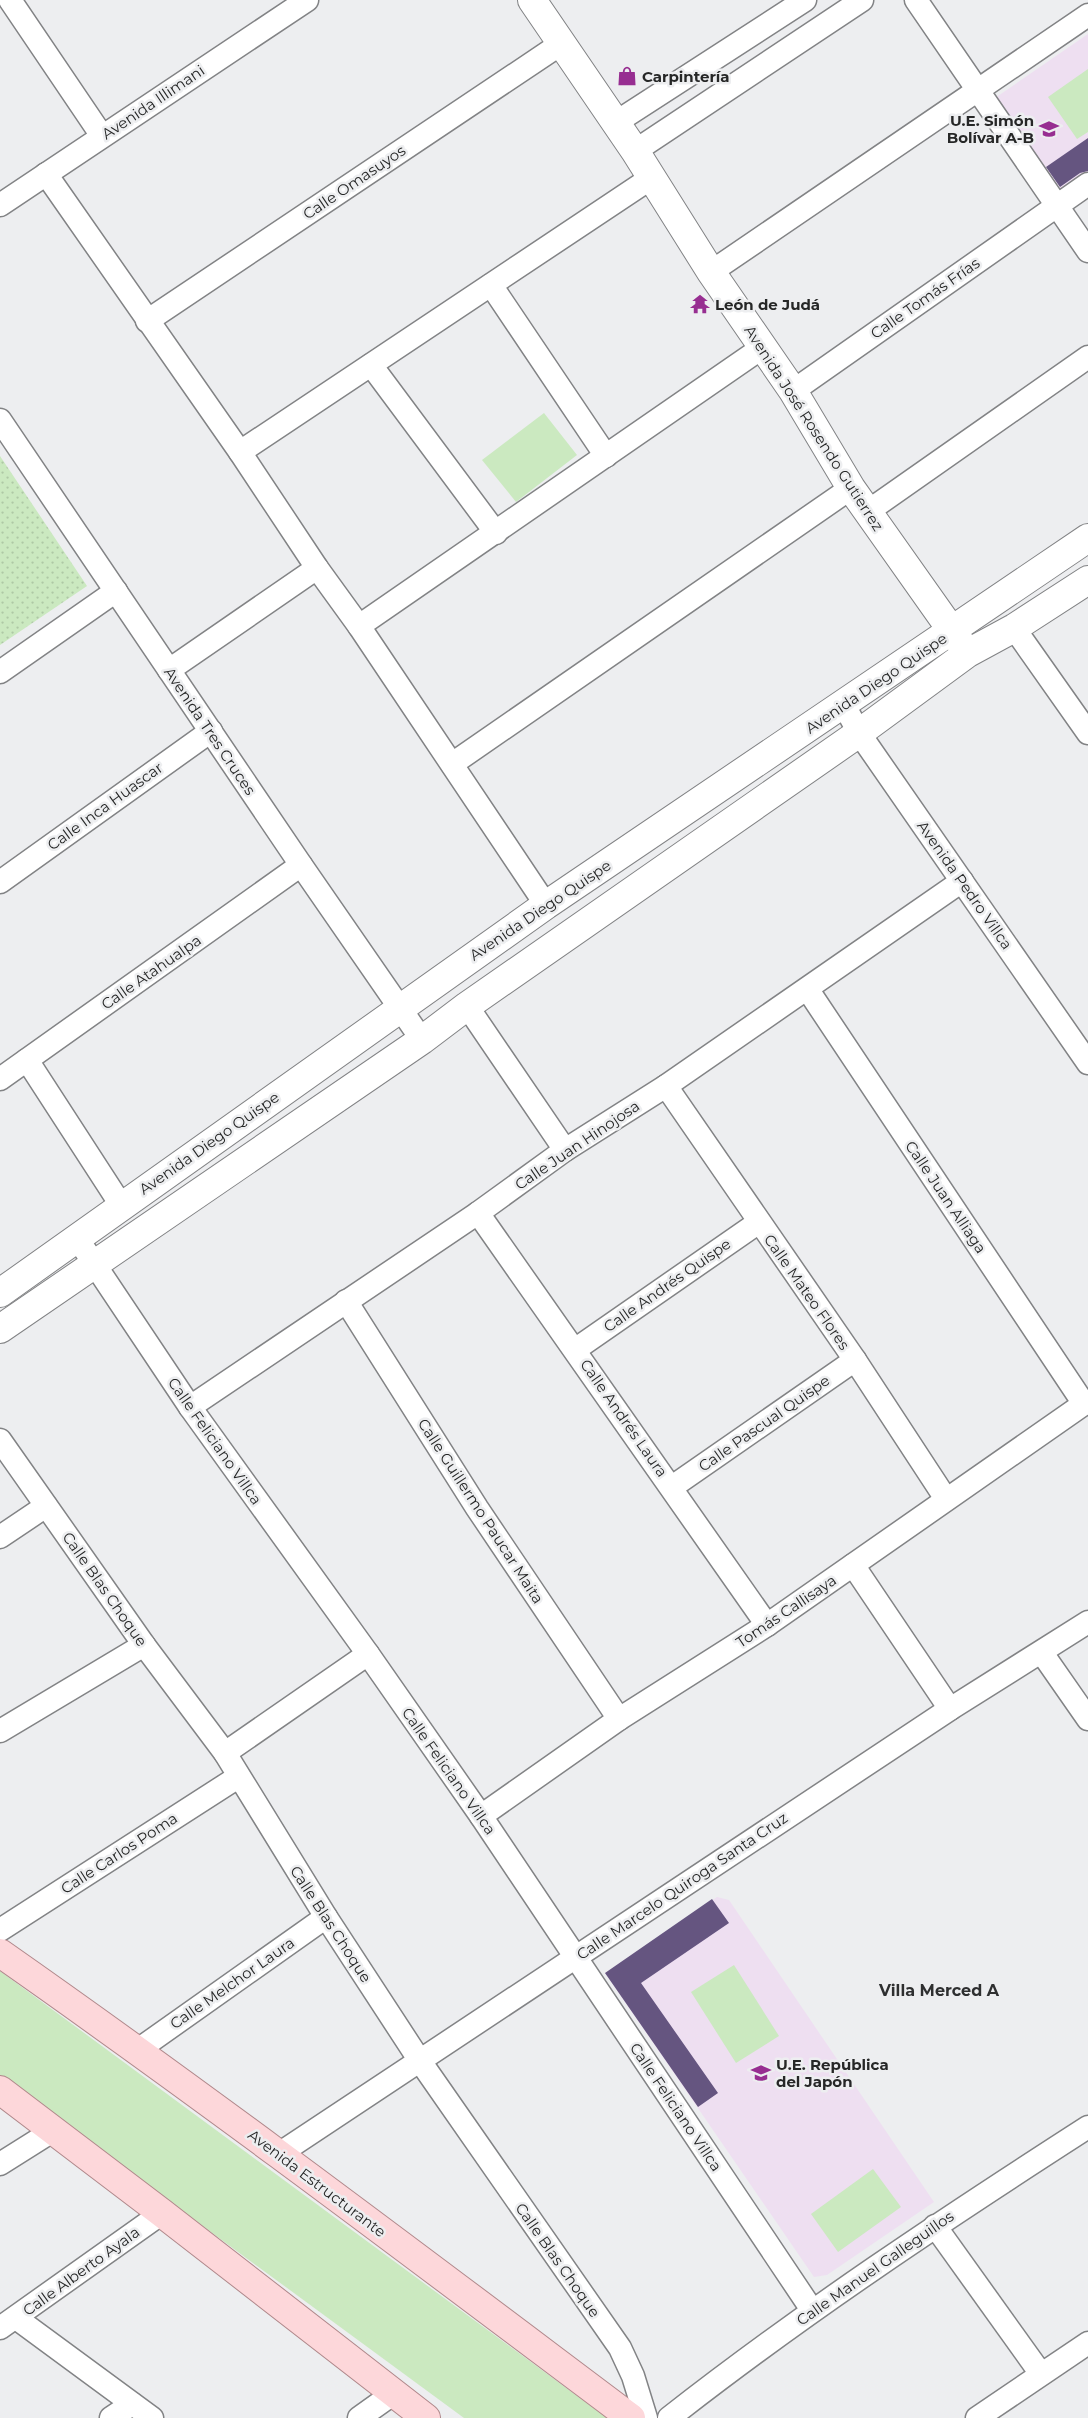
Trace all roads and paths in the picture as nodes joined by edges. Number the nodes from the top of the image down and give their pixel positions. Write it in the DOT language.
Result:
graph roads {
  1 [pos="10,0"];
  2 [pos="307,0"];
  3 [pos="532,0"];
  4 [pos="805,0"];
  5 [pos="862,0"];
  6 [pos="916,0"];
  7 [pos="1088,14"];
  8 [pos="562,43"];
  9 [pos="978,89"];
  10 [pos="615,123"];
  11 [pos="102,136"];
  12 [pos="635,151"];
  13 [pos="46,174"];
  14 [pos="650,178"];
  15 [pos="1088,184"];
  16 [pos="1057,204"];
  17 [pos="0,205"];
  18 [pos="1088,251"];
  19 [pos="711,272"];
  20 [pos="490,285"];
  21 [pos="147,321"];
  22 [pos="763,347"];
  23 [pos="1088,357"];
  24 [pos="370,365"];
  25 [pos="793,391"];
  26 [pos="0,420"];
  27 [pos="240,452"];
  28 [pos="606,456"];
  29 [pos="851,488"];
  30 [pos="867,512"];
  31 [pos="496,533"];
  32 [pos="1088,538"];
  33 [pos="317,568"];
  34 [pos="1088,580"];
  35 [pos="116,591"];
  36 [pos="359,626"];
  37 [pos="1014,628"];
  38 [pos="952,632"];
  39 [pos="968,654"];
  40 [pos="169,670"];
  41 [pos="0,672"];
  42 [pos="844,705"];
  43 [pos="211,731"];
  44 [pos="1088,732"];
  45 [pos="859,733"];
  46 [pos="452,764"];
  47 [pos="301,865"];
  48 [pos="962,881"];
  49 [pos="0,882"];
  50 [pos="546,905"];
  51 [pos="808,990"];
  52 [pos="467,1006"];
  53 [pos="400,1008"];
  54 [pos="422,1040"];
  55 [pos="27,1060"];
  56 [pos="1088,1063"];
  57 [pos="0,1079"];
  58 [pos="666,1086"];
  59 [pos="565,1150"];
  60 [pos="121,1205"];
  61 [pos="478,1213"];
  62 [pos="759,1222"];
  63 [pos="77,1238"];
  64 [pos="94,1264"];
  65 [pos="0,1293"];
  66 [pos="346,1301"];
  67 [pos="0,1329"];
  68 [pos="576,1349"];
  69 [pos="855,1360"];
  70 [pos="1086,1402"];
  71 [pos="190,1407"];
  72 [pos="0,1440"];
  73 [pos="672,1487"];
  74 [pos="946,1499"];
  75 [pos="46,1506"];
  76 [pos="0,1537"];
  77 [pos="853,1565"];
  78 [pos="1088,1622"];
  79 [pos="767,1625"];
  80 [pos="144,1645"];
  81 [pos="1042,1653"];
  82 [pos="368,1654"];
  83 [pos="950,1709"];
  84 [pos="619,1719"];
  85 [pos="1088,1719"];
  86 [pos="0,1730"];
  87 [pos="225,1753"];
  88 [pos="238,1777"];
  89 [pos="481,1816"];
  90 [pos="326,1917"];
  91 [pos="0,1930"];
  92 [pos="0,1953"];
  93 [pos="576,1957"];
  94 [pos="138,2050"];
  95 [pos="420,2061"];
  96 [pos="0,2090"];
  97 [pos="1088,2127"];
  98 [pos="54,2130"];
  99 [pos="279,2154"];
  100 [pos="0,2164"];
  101 [pos="162,2213"];
  102 [pos="935,2226"];
  103 [pos="812,2310"];
  104 [pos="8,2323"];
  105 [pos="1088,2343"];
  106 [pos="1041,2374"];
  107 [pos="394,2393"];
  108 [pos="132,2404"];
  109 [pos="111,2418"];
  110 [pos="152,2418"];
  111 [pos="359,2418"];
  112 [pos="426,2418"];
  113 [pos="631,2418"];
  114 [pos="646,2418"];
  115 [pos="669,2418"];
  116 [pos="977,2418"];
  1 -- 11 [label="street"];
  2 -- 11 [label="street, Avenida Illimani"];
  3 -- 8 [label="street, Avenida José Rosendo Gutierrez"];
  4 -- 10 [label="street"];
  5 -- 12 [label="street"];
  6 -- 9 [label="street"];
  7 -- 9 [label="street"];
  8 -- 10 [label="street, Avenida José Rosendo Gutierrez"];
  8 -- 21 [label="street, Calle Omasuyos"];
  9 -- 16 [label="street"];
  9 -- 19 [label="street"];
  10 -- 12 [label="street, Avenida José Rosendo Gutierrez"];
  11 -- 13 [label="street, Avenida Illimani"];
  12 -- 14 [label="street, Avenida José Rosendo Gutierrez"];
  13 -- 17 [label="street, Avenida Illimani"];
  13 -- 21 [label="street"];
  14 -- 19 [label="street, Avenida José Rosendo Gutierrez"];
  14 -- 20 [label="street"];
  15 -- 16 [label="street, Calle Tomás Frías"];
  16 -- 18 [label="street"];
  16 -- 25 [label="street, Calle Tomás Frías"];
  19 -- 22 [label="street, Avenida José Rosendo Gutierrez"];
  20 -- 24 [label="street"];
  20 -- 28 [label="street"];
  21 -- 27 [label="street"];
  22 -- 25 [label="street, Avenida José Rosendo Gutierrez"];
  22 -- 28 [label="street"];
  23 -- 30 [label="street"];
  24 -- 27 [label="street"];
  24 -- 31 [label="street"];
  25 -- 29 [label="street, Avenida José Rosendo Gutierrez"];
  26 -- 35 [label="street, Avenida Tres Cruces"];
  27 -- 33 [label="street"];
  28 -- 31 [label="street"];
  29 -- 30 [label="street, Avenida José Rosendo Gutierrez"];
  29 -- 46 [label="street"];
  30 -- 38 [label="street, Avenida José Rosendo Gutierrez"];
  31 -- 36 [label="street"];
  32 -- 38 [label="street, Avenida Diego Quispe"];
  33 -- 36 [label="street"];
  33 -- 40 [label="street"];
  34 -- 37 [label="street, Avenida Diego Quispe"];
  35 -- 40 [label="street, Avenida Tres Cruces"];
  35 -- 41 [label="street"];
  36 -- 46 [label="street"];
  37 -- 39 [label="street, Avenida Diego Quispe"];
  37 -- 44 [label="street"];
  38 -- 39 [label="street, Avenida José Rosendo Gutierrez"];
  38 -- 42 [label="street, Avenida Diego Quispe"];
  39 -- 45 [label="street, Avenida Diego Quispe"];
  40 -- 43 [label="street, Avenida Tres Cruces"];
  42 -- 45 [label="street, Avenida Pedro Villca"];
  42 -- 50 [label="street, Avenida Diego Quispe"];
  43 -- 47 [label="street, Avenida Tres Cruces"];
  43 -- 49 [label="street, Calle Inca Huascar"];
  45 -- 48 [label="street, Avenida Pedro Villca"];
  45 -- 52 [label="street, Avenida Diego Quispe"];
  46 -- 50 [label="street"];
  47 -- 53 [label="street, Avenida Tres Cruces"];
  47 -- 55 [label="street, Calle Atahualpa"];
  48 -- 51 [label="street, Calle Juan Hinojosa"];
  48 -- 56 [label="street, Avenida Pedro Villca"];
  50 -- 53 [label="street, Avenida Diego Quispe"];
  51 -- 58 [label="street, Calle Juan Hinojosa"];
  51 -- 70 [label="street, Calle Juan Alliaga"];
  52 -- 54 [label="street, Avenida Diego Quispe"];
  52 -- 59 [label="street"];
  53 -- 54 [label="street, Avenida Tres Cruces"];
  53 -- 60 [label="street, Avenida Diego Quispe"];
  54 -- 64 [label="street, Avenida Diego Quispe"];
  55 -- 57 [label="street, Calle Atahualpa"];
  55 -- 60 [label="street"];
  58 -- 59 [label="street, Calle Juan Hinojosa"];
  58 -- 62 [label="street, Calle Mateo Flores"];
  59 -- 61 [label="street, Calle Juan Hinojosa"];
  60 -- 63 [label="street, Avenida Diego Quispe"];
  61 -- 66 [label="street, Calle Juan Hinojosa"];
  61 -- 68 [label="street, Calle Andrés Laura"];
  62 -- 68 [label="street, Calle Andrés Quispe"];
  62 -- 69 [label="street, Calle Mateo Flores"];
  63 -- 64 [label="street, Calle Feliciano Villca"];
  63 -- 65 [label="street, Avenida Diego Quispe"];
  64 -- 67 [label="street, Avenida Diego Quispe"];
  64 -- 71 [label="street, Calle Feliciano Villca"];
  66 -- 71 [label="street, Calle Juan Hinojosa"];
  66 -- 84 [label="street, Calle Guillermo Paucar Maita"];
  68 -- 73 [label="street, Calle Andrés Laura"];
  69 -- 73 [label="street, Calle Pascual Quispe"];
  69 -- 74 [label="street, Calle Mateo Flores"];
  70 -- 74 [label="street, Tomás Callisaya"];
  71 -- 82 [label="street, Calle Feliciano Villca"];
  72 -- 75 [label="street, Calle Blas Choque"];
  73 -- 79 [label="street, Calle Andrés Laura"];
  74 -- 77 [label="street, Tomás Callisaya"];
  75 -- 76 [label="street"];
  75 -- 80 [label="street, Calle Blas Choque"];
  77 -- 79 [label="street, Tomás Callisaya"];
  77 -- 83 [label="street"];
  78 -- 81 [label="street, Calle Marcelo Quiroga Santa Cruz"];
  79 -- 84 [label="street, Tomás Callisaya"];
  80 -- 86 [label="street"];
  80 -- 87 [label="street, Calle Blas Choque"];
  81 -- 83 [label="street, Calle Marcelo Quiroga Santa Cruz"];
  81 -- 85 [label="street"];
  82 -- 87 [label="street"];
  82 -- 89 [label="street, Calle Feliciano Villca"];
  83 -- 93 [label="street, Calle Marcelo Quiroga Santa Cruz"];
  84 -- 89 [label="street, Tomás Callisaya"];
  87 -- 88 [label="street, Calle Blas Choque"];
  88 -- 90 [label="street, Calle Blas Choque"];
  88 -- 91 [label="street, Calle Carlos Poma"];
  89 -- 93 [label="street, Calle Feliciano Villca"];
  90 -- 94 [label="street, Calle Melchor Laura"];
  90 -- 95 [label="street, Calle Blas Choque"];
  92 -- 94 [label="main road, Avenida Estructurante"];
  93 -- 95 [label="street, Calle Marcelo Quiroga Santa Cruz"];
  93 -- 103 [label="street, Calle Feliciano Villca"];
  94 -- 99 [label="main road, Avenida Estructurante"];
  95 -- 99 [label="street, Calle Marcelo Quiroga Santa Cruz"];
  95 -- 114 [label="street, Calle Blas Choque"];
  96 -- 98 [label="main road"];
  97 -- 102 [label="street, Calle Manuel Galleguillos"];
  98 -- 100 [label="street"];
  98 -- 101 [label="main road"];
  99 -- 113 [label="main road, Avenida Estructurante"];
  101 -- 104 [label="street, Calle Alberto Ayala"];
  101 -- 107 [label="main road"];
  102 -- 103 [label="street, Calle Manuel Galleguillos"];
  102 -- 106 [label="street"];
  103 -- 115 [label="street, Calle Manuel Galleguillos"];
  104 -- 108 [label="street"];
  105 -- 106 [label="street"];
  106 -- 116 [label="street"];
  107 -- 111 [label="street"];
  107 -- 112 [label="main road"];
  108 -- 109 [label="street"];
  108 -- 110 [label="street"];
}
